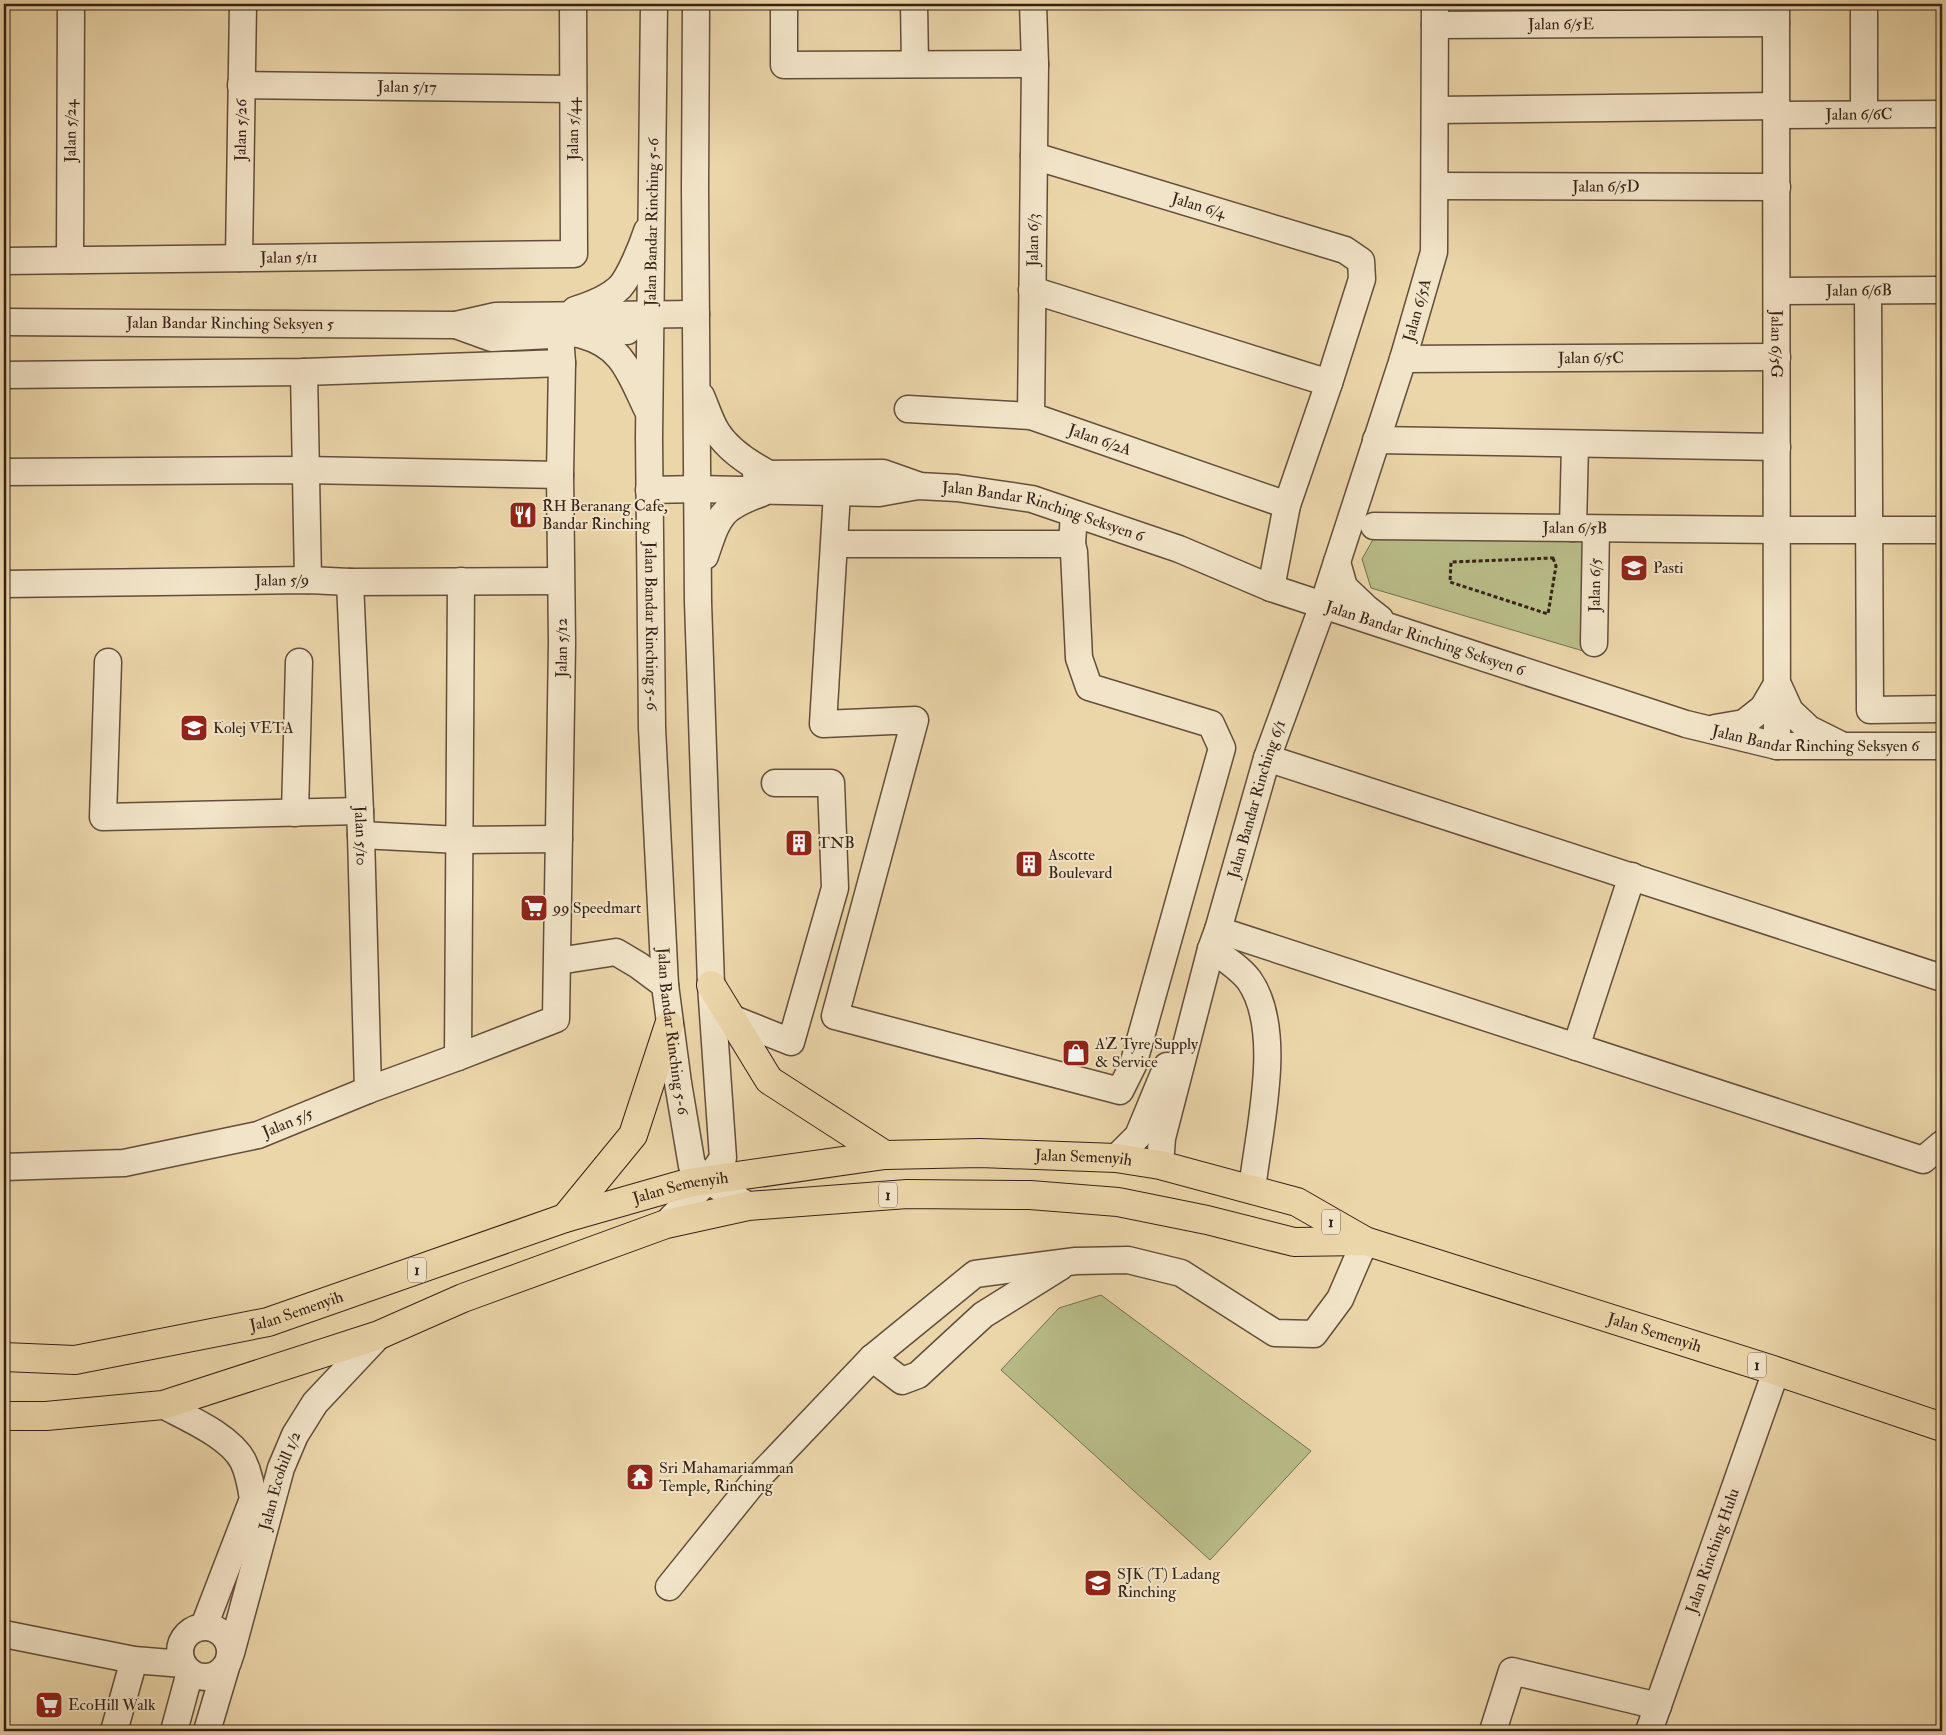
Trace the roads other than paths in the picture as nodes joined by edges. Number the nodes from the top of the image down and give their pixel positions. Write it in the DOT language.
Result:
graph roads {
  1 [pos="71,4"];
  2 [pos="243,4"];
  3 [pos="573,4"];
  4 [pos="654,4"];
  5 [pos="696,4"];
  6 [pos="784,4"];
  7 [pos="914,4"];
  8 [pos="1033,4"];
  9 [pos="1864,4"];
  10 [pos="1776,13"];
  11 [pos="1435,14"];
  12 [pos="915,64"];
  13 [pos="1035,64"];
  14 [pos="242,85"];
  15 [pos="573,89"];
  16 [pos="1435,110"];
  17 [pos="1777,111"];
  18 [pos="1864,114"];
  19 [pos="1942,114"];
  20 [pos="1034,156"];
  21 [pos="1435,186"];
  22 [pos="1777,187"];
  23 [pos="652,216"];
  24 [pos="574,254"];
  25 [pos="239,258"];
  26 [pos="70,260"];
  27 [pos="4,261"];
  28 [pos="1032,290"];
  29 [pos="1942,290"];
  30 [pos="1777,291"];
  31 [pos="1868,291"];
  32 [pos="4,322"];
  33 [pos="650,322"];
  34 [pos="696,322"];
  35 [pos="564,328"];
  36 [pos="1777,358"];
  37 [pos="1403,359"];
  38 [pos="562,363"];
  39 [pos="304,372"];
  40 [pos="4,375"];
  41 [pos="1330,383"];
  42 [pos="696,385"];
  43 [pos="908,409"];
  44 [pos="650,414"];
  45 [pos="1031,416"];
  46 [pos="1376,440"];
  47 [pos="1575,444"];
  48 [pos="1777,447"];
  49 [pos="305,470"];
  50 [pos="4,472"];
  51 [pos="560,475"];
  52 [pos="649,480"];
  53 [pos="698,481"];
  54 [pos="768,483"];
  55 [pos="918,486"];
  56 [pos="837,493"];
  57 [pos="1287,504"];
  58 [pos="1074,514"];
  59 [pos="1374,526"];
  60 [pos="1585,528"];
  61 [pos="1777,530"];
  62 [pos="1869,530"];
  63 [pos="1942,530"];
  64 [pos="835,544"];
  65 [pos="1072,544"];
  66 [pos="1337,562"];
  67 [pos="698,576"];
  68 [pos="308,580"];
  69 [pos="461,580"];
  70 [pos="560,581"];
  71 [pos="350,582"];
  72 [pos="4,584"];
  73 [pos="1272,588"];
  74 [pos="1323,605"];
  75 [pos="1393,628"];
  76 [pos="1594,643"];
  77 [pos="108,662"];
  78 [pos="299,662"];
  79 [pos="1777,684"];
  80 [pos="1942,709"];
  81 [pos="1709,729"];
  82 [pos="1777,746"];
  83 [pos="1843,746"];
  84 [pos="1942,746"];
  85 [pos="1267,758"];
  86 [pos="775,783"];
  87 [pos="295,813"];
  88 [pos="361,823"];
  89 [pos="559,839"];
  90 [pos="458,840"];
  91 [pos="1632,876"];
  92 [pos="1214,939"];
  93 [pos="558,961"];
  94 [pos="1942,978"];
  95 [pos="665,985"];
  96 [pos="711,985"];
  97 [pos="1199,997"];
  98 [pos="556,1018"];
  99 [pos="731,1018"];
  100 [pos="669,1025"];
  101 [pos="1576,1047"];
  102 [pos="458,1057"];
  103 [pos="1133,1065"];
  104 [pos="1164,1074"];
  105 [pos="368,1090"];
  106 [pos="1120,1091"];
  107 [pos="1154,1099"];
  108 [pos="1942,1144"];
  109 [pos="885,1155"];
  110 [pos="1116,1158"];
  111 [pos="1160,1165"];
  112 [pos="4,1166"];
  113 [pos="708,1180"];
  114 [pos="1252,1190"];
  115 [pos="748,1206"];
  116 [pos="565,1218"];
  117 [pos="666,1224"];
  118 [pos="1365,1241"];
  119 [pos="1067,1262"];
  120 [pos="379,1335"];
  121 [pos="4,1357"];
  122 [pos="872,1358"];
  123 [pos="1776,1371"];
  124 [pos="163,1405"];
  125 [pos="4,1416"];
  126 [pos="1942,1427"];
  127 [pos="668,1587"];
  128 [pos="204,1626"];
  129 [pos="4,1634"];
  130 [pos="134,1660"];
  131 [pos="228,1660"];
  132 [pos="186,1668"];
  133 [pos="1658,1706"];
  134 [pos="114,1731"];
  135 [pos="174,1731"];
  136 [pos="207,1731"];
  137 [pos="1493,1731"];
  138 [pos="1649,1731"];
  1 -- 26 [label="street, Jalan 5/24"];
  2 -- 14 [label="street, Jalan 5/26"];
  3 -- 15 [label="street, Jalan 5/44"];
  4 -- 23 [label="street, Jalan Bandar Rinching 5-6"];
  5 -- 34 [label="street"];
  6 -- 12 [label="street"];
  7 -- 12 [label="street"];
  8 -- 13 [label="street, Jalan 6/3"];
  9 -- 18 [label="street"];
  10 -- 11 [label="street, Jalan 6/5E"];
  10 -- 17 [label="street, Jalan 6/5G"];
  11 -- 16 [label="street, Jalan 6/5A"];
  12 -- 13 [label="street"];
  13 -- 20 [label="street, Jalan 6/3"];
  14 -- 15 [label="street, Jalan 5/17"];
  14 -- 25 [label="street, Jalan 5/26"];
  15 -- 24 [label="street, Jalan 5/44"];
  16 -- 17 [label="street, Jalan 6/6C"];
  16 -- 21 [label="street, Jalan 6/5A"];
  17 -- 18 [label="street, Jalan 6/6C"];
  17 -- 22 [label="street, Jalan 6/5G"];
  18 -- 19 [label="street, Jalan 6/6C"];
  20 -- 28 [label="street, Jalan 6/3"];
  20 -- 41 [label="street, Jalan 6/4"];
  21 -- 22 [label="street, Jalan 6/5D"];
  21 -- 37 [label="street, Jalan 6/5A"];
  22 -- 30 [label="street, Jalan 6/5G"];
  23 -- 33 [label="street, Jalan Bandar Rinching 5-6"];
  23 -- 35 [label="street"];
  24 -- 25 [label="street, Jalan 5/11"];
  25 -- 26 [label="street, Jalan 5/11"];
  26 -- 27 [label="street, Jalan 5/11"];
  28 -- 41 [label="street"];
  28 -- 45 [label="street, Jalan 6/3"];
  29 -- 31 [label="street, Jalan 6/6B"];
  30 -- 31 [label="street, Jalan 6/6B"];
  30 -- 36 [label="street, Jalan 6/5G"];
  31 -- 62 [label="street"];
  32 -- 35 [label="street, Jalan Bandar Rinching Seksyen 5"];
  33 -- 34 [label="street"];
  33 -- 35 [label="street"];
  33 -- 44 [label="street, Jalan Bandar Rinching 5-6"];
  34 -- 42 [label="street"];
  35 -- 38 [label="street, Jalan 5/12"];
  35 -- 44 [label="street"];
  36 -- 37 [label="street, Jalan 6/5C"];
  36 -- 48 [label="street, Jalan 6/5G"];
  37 -- 46 [label="street, Jalan 6/5A"];
  38 -- 39 [label="street"];
  38 -- 51 [label="street, Jalan 5/12"];
  39 -- 40 [label="street"];
  39 -- 49 [label="street"];
  41 -- 57 [label="street"];
  42 -- 53 [label="street"];
  42 -- 54 [label="street"];
  43 -- 45 [label="street, Jalan 6/2A"];
  44 -- 52 [label="street, Jalan Bandar Rinching 5-6"];
  45 -- 57 [label="street, Jalan 6/2A"];
  46 -- 47 [label="street"];
  46 -- 66 [label="street, Jalan 6/5A"];
  47 -- 48 [label="street"];
  47 -- 60 [label="street, Jalan 6/5"];
  48 -- 61 [label="street, Jalan 6/5G"];
  49 -- 50 [label="street"];
  49 -- 51 [label="street"];
  49 -- 68 [label="street"];
  51 -- 70 [label="street, Jalan 5/12"];
  52 -- 53 [label="street, Jalan Bandar Rinching Seksyen 6"];
  52 -- 95 [label="street, Jalan Bandar Rinching 5-6"];
  53 -- 54 [label="street, Jalan Bandar Rinching Seksyen 6"];
  53 -- 67 [label="street"];
  54 -- 55 [label="street, Jalan Bandar Rinching Seksyen 6"];
  54 -- 56 [label="street, Jalan Bandar Rinching Seksyen 6"];
  54 -- 67 [label="street"];
  55 -- 56 [label="street, Jalan Bandar Rinching Seksyen 6"];
  55 -- 58 [label="street, Jalan Bandar Rinching Seksyen 6"];
  56 -- 64 [label="street"];
  57 -- 73 [label="street"];
  58 -- 65 [label="street"];
  58 -- 73 [label="street, Jalan Bandar Rinching Seksyen 6"];
  59 -- 60 [label="street, Jalan 6/5B"];
  60 -- 61 [label="street, Jalan 6/5B"];
  60 -- 76 [label="street, Jalan 6/5"];
  61 -- 62 [label="street, Jalan 6/5B"];
  61 -- 79 [label="street, Jalan 6/5G"];
  62 -- 63 [label="street, Jalan 6/5B"];
  62 -- 80 [label="street"];
  64 -- 65 [label="street"];
  64 -- 106 [label="street"];
  65 -- 103 [label="street"];
  66 -- 73 [label="street"];
  66 -- 74 [label="street, Jalan 6/5A"];
  66 -- 75 [label="street"];
  67 -- 96 [label="street"];
  68 -- 71 [label="street, Jalan 5/9"];
  68 -- 72 [label="street, Jalan 5/9"];
  69 -- 70 [label="street, Jalan 5/9"];
  69 -- 71 [label="street, Jalan 5/9"];
  69 -- 90 [label="street"];
  70 -- 89 [label="street, Jalan 5/12"];
  71 -- 88 [label="street, Jalan 5/10"];
  73 -- 74 [label="street, Jalan Bandar Rinching Seksyen 6"];
  74 -- 75 [label="street, Jalan Bandar Rinching Seksyen 6"];
  74 -- 85 [label="street, Jalan Bandar Rinching 6/1"];
  75 -- 81 [label="street, Jalan Bandar Rinching Seksyen 6"];
  77 -- 87 [label="street"];
  78 -- 87 [label="street"];
  79 -- 81 [label="street"];
  79 -- 82 [label="street, Jalan 6/5G"];
  79 -- 83 [label="street, Jalan 6/5G"];
  81 -- 82 [label="street, Jalan Bandar Rinching Seksyen 6"];
  82 -- 83 [label="street, Jalan Bandar Rinching Seksyen 6"];
  83 -- 84 [label="street, Jalan Bandar Rinching Seksyen 6"];
  85 -- 91 [label="street"];
  85 -- 92 [label="street, Jalan Bandar Rinching 6/1"];
  86 -- 99 [label="street"];
  87 -- 88 [label="street"];
  88 -- 90 [label="street"];
  88 -- 105 [label="street, Jalan 5/10"];
  89 -- 90 [label="street"];
  89 -- 93 [label="street, Jalan 5/12"];
  90 -- 102 [label="street"];
  91 -- 94 [label="street"];
  91 -- 101 [label="street"];
  92 -- 97 [label="street, Jalan Bandar Rinching 6/1"];
  92 -- 101 [label="street"];
  92 -- 114 [label="street"];
  93 -- 95 [label="street"];
  93 -- 98 [label="street, Jalan 5/12"];
  95 -- 100 [label="street, Jalan Bandar Rinching 5-6"];
  96 -- 99 [label="main road"];
  96 -- 113 [label="street"];
  97 -- 104 [label="street, Jalan Bandar Rinching 6/1"];
  97 -- 111 [label="street, Jalan Bandar Rinching 6/1"];
  98 -- 102 [label="street, Jalan 5/5"];
  99 -- 109 [label="main road"];
  100 -- 113 [label="street, Jalan Bandar Rinching 5-6"];
  100 -- 116 [label="main road"];
  101 -- 108 [label="street"];
  102 -- 105 [label="street, Jalan 5/5"];
  103 -- 104 [label="street"];
  103 -- 106 [label="street"];
  104 -- 107 [label="street, Jalan Bandar Rinching 6/1"];
  105 -- 112 [label="street, Jalan 5/5"];
  106 -- 107 [label="street"];
  107 -- 110 [label="street, Jalan Bandar Rinching 6/1"];
  109 -- 110 [label="main road, Jalan Semenyih / 1"];
  109 -- 113 [label="main road, Jalan Semenyih / 1"];
  110 -- 111 [label="main road, Jalan Semenyih / 1"];
  111 -- 114 [label="main road, Jalan Semenyih / 1"];
  113 -- 115 [label="street, Jalan Bandar Rinching 5-6"];
  113 -- 116 [label="main road, Jalan Semenyih / 1"];
  113 -- 117 [label="street"];
  114 -- 118 [label="main road, Jalan Semenyih / 1"];
  115 -- 117 [label="main road, Jalan Semenyih"];
  115 -- 118 [label="main road, Jalan Semenyih / 1"];
  116 -- 121 [label="main road, Jalan Semenyih / 1"];
  117 -- 120 [label="main road, Jalan Semenyih"];
  118 -- 119 [label="street"];
  118 -- 123 [label="main road, Jalan Semenyih / 1"];
  119 -- 122 [label="street"];
  119 -- 122 [label="street"];
  120 -- 124 [label="main road, Jalan Semenyih"];
  120 -- 131 [label="street, Jalan Ecohill 1/2"];
  122 -- 127 [label="street"];
  123 -- 126 [label="main road, Jalan Semenyih / 1"];
  123 -- 133 [label="street, Jalan Rinching Hulu"];
  124 -- 125 [label="main road"];
  124 -- 128 [label="street, Jalan Ecohill 1/2"];
  128 -- 131 [label="street"];
  128 -- 132 [label="street"];
  129 -- 130 [label="street"];
  130 -- 132 [label="street"];
  130 -- 134 [label="street"];
  131 -- 132 [label="street"];
  131 -- 136 [label="street, Jalan Ecohill 1/2"];
  132 -- 135 [label="street"];
  133 -- 137 [label="street"];
  133 -- 138 [label="street, Jalan Rinching Hulu"];
}
